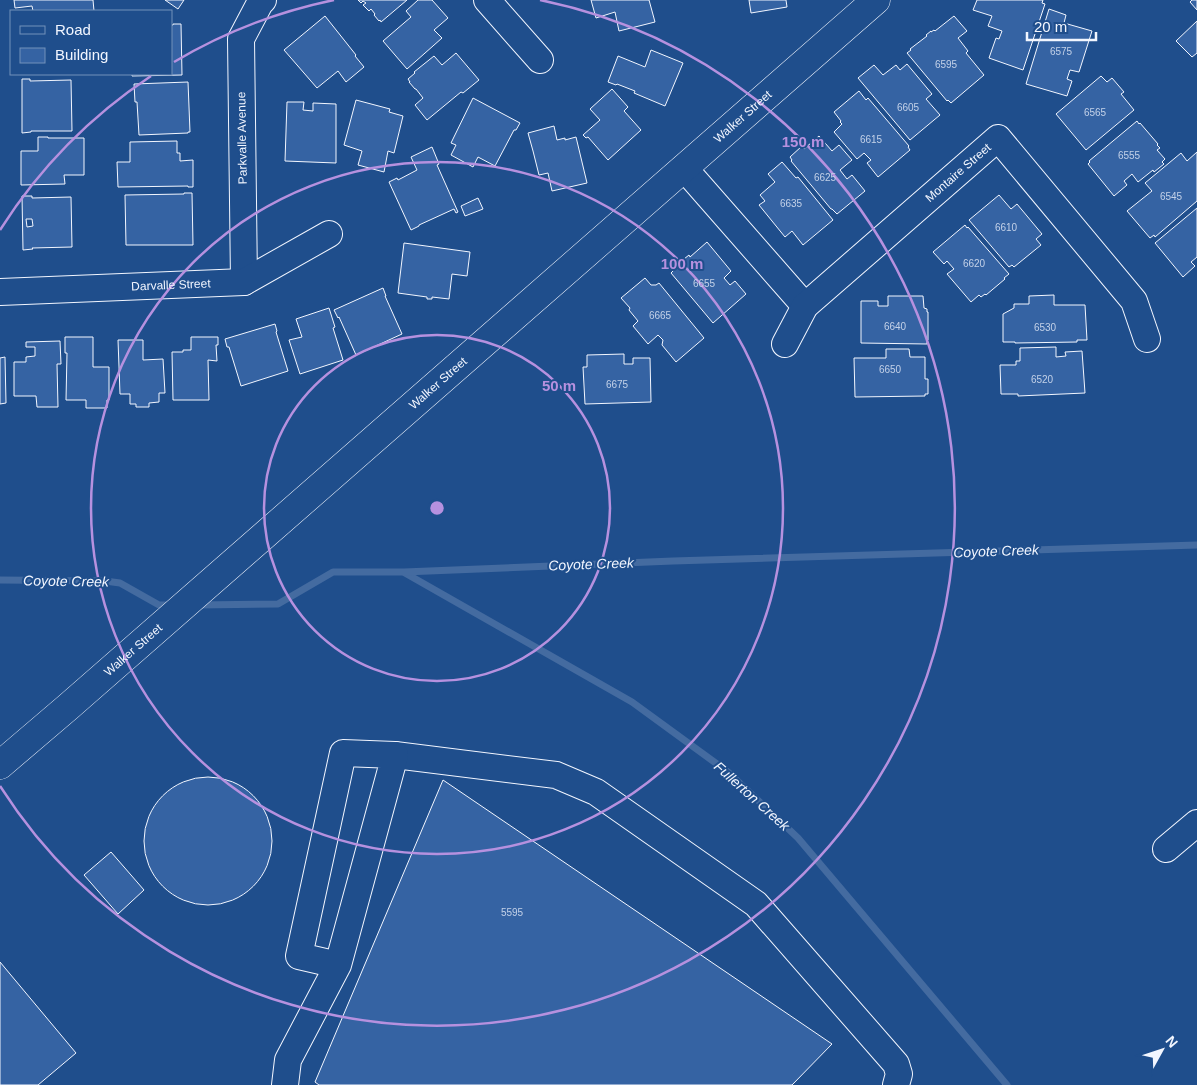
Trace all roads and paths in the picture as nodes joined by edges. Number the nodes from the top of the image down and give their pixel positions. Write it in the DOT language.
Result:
graph roads {
  1 [pos="263,0"];
  2 [pos="487,0"];
  3 [pos="876,0"];
  4 [pos="540,60"];
  5 [pos="684,168"];
  6 [pos="329,234"];
  7 [pos="244,282"];
  8 [pos="0,292"];
  9 [pos="805,306"];
  10 [pos="1147,339"];
  11 [pos="785,344"];
  12 [pos="395,756"];
  13 [pos="0,765"];
  14 [pos="1197,823"];
  15 [pos="1166,849"];
  16 [pos="338,965"];
  17 [pos="285,1085"];
  18 [pos="896,1085"];
  1 -- 7 [label="street, Parkvalle Avenue"];
  2 -- 4 [label="street"];
  3 -- 5 [label="main road, Walker Street"];
  5 -- 9 [label="street"];
  5 -- 13 [label="main road, Walker Street"];
  6 -- 7 [label="street, Darvalle Street"];
  7 -- 8 [label="street, Darvalle Street"];
  9 -- 10 [label="street, Montaire Street"];
  9 -- 11 [label="street, Montaire Street"];
  12 -- 16 [label="street"];
  12 -- 16 [label="street"];
  12 -- 18 [label="street"];
  14 -- 15 [label="street"];
  16 -- 17 [label="street"];
}
